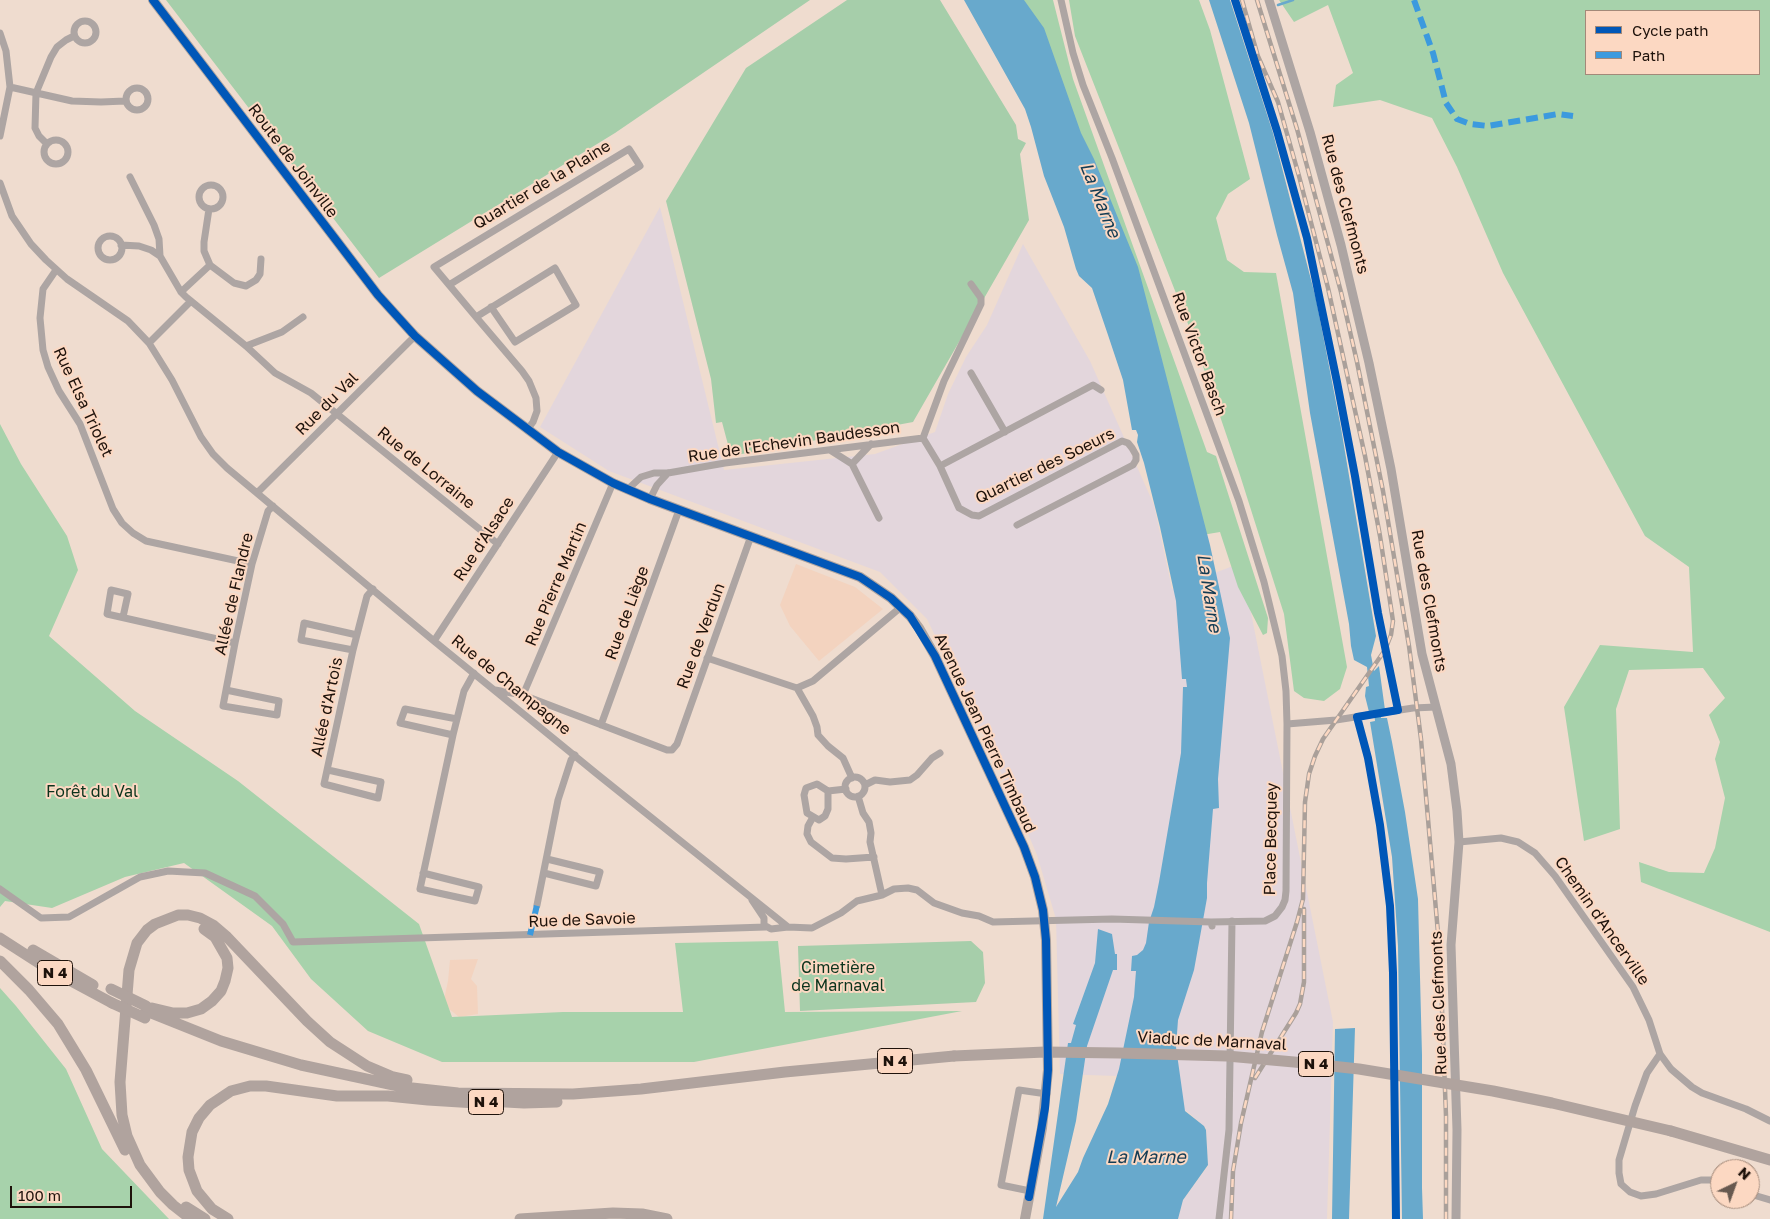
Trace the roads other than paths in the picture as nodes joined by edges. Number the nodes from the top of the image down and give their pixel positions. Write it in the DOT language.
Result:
graph roads {
  1 [pos="152,0"];
  2 [pos="1061,0"];
  3 [pos="1269,0"];
  4 [pos="0,33"];
  5 [pos="74,36"];
  6 [pos="10,87"];
  7 [pos="36,93"];
  8 [pos="125,101"];
  9 [pos="0,136"];
  10 [pos="47,144"];
  11 [pos="130,177"];
  12 [pos="0,183"];
  13 [pos="209,209"];
  14 [pos="122,246"];
  15 [pos="160,256"];
  16 [pos="261,259"];
  17 [pos="210,265"];
  18 [pos="56,270"];
  19 [pos="971,284"];
  20 [pos="448,285"];
  21 [pos="181,292"];
  22 [pos="191,301"];
  23 [pos="491,307"];
  24 [pos="303,316"];
  25 [pos="476,317"];
  26 [pos="415,336"];
  27 [pos="149,343"];
  28 [pos="246,346"];
  29 [pos="971,373"];
  30 [pos="1102,390"];
  31 [pos="337,414"];
  32 [pos="527,430"];
  33 [pos="1005,432"];
  34 [pos="923,438"];
  35 [pos="871,444"];
  36 [pos="830,450"];
  37 [pos="558,452"];
  38 [pos="852,464"];
  39 [pos="940,466"];
  40 [pos="668,473"];
  41 [pos="613,483"];
  42 [pos="627,490"];
  43 [pos="257,493"];
  44 [pos="650,499"];
  45 [pos="273,506"];
  46 [pos="679,510"];
  47 [pos="879,518"];
  48 [pos="1017,525"];
  49 [pos="751,536"];
  50 [pos="498,544"];
  51 [pos="252,564"];
  52 [pos="373,589"];
  53 [pos="901,607"];
  54 [pos="123,617"];
  55 [pos="357,635"];
  56 [pos="434,641"];
  57 [pos="235,643"];
  58 [pos="353,650"];
  59 [pos="707,658"];
  60 [pos="474,673"];
  61 [pos="798,688"];
  62 [pos="226,690"];
  63 [pos="495,690"];
  64 [pos="524,695"];
  65 [pos="1436,707"];
  66 [pos="457,719"];
  67 [pos="1287,724"];
  68 [pos="601,725"];
  69 [pos="453,735"];
  70 [pos="940,753"];
  71 [pos="575,755"];
  72 [pos="328,770"];
  73 [pos="852,778"];
  74 [pos="865,785"];
  75 [pos="846,789"];
  76 [pos="828,791"];
  77 [pos="858,796"];
  78 [pos="813,817"];
  79 [pos="1459,842"];
  80 [pos="874,857"];
  81 [pos="547,859"];
  82 [pos="424,873"];
  83 [pos="544,873"];
  84 [pos="0,889"];
  85 [pos="882,895"];
  86 [pos="749,896"];
  87 [pos="537,906"];
  88 [pos="774,915"];
  89 [pos="1045,921"];
  90 [pos="1232,921"];
  91 [pos="764,922"];
  92 [pos="788,926"];
  93 [pos="774,928"];
  94 [pos="0,929"];
  95 [pos="0,938"];
  96 [pos="0,961"];
  97 [pos="111,996"];
  98 [pos="146,1012"];
  99 [pos="1660,1054"];
  100 [pos="1047,1094"];
  101 [pos="522,1099"];
  102 [pos="1770,1120"];
  103 [pos="1769,1160"];
  104 [pos="1710,1180"];
  105 [pos="1030,1191"];
  106 [pos="184,1219"];
  107 [pos="191,1219"];
  108 [pos="205,1219"];
  109 [pos="228,1219"];
  110 [pos="520,1219"];
  111 [pos="596,1219"];
  112 [pos="619,1219"];
  113 [pos="667,1219"];
  114 [pos="1025,1219"];
  115 [pos="1219,1219"];
  116 [pos="1456,1219"];
  1 -- 26 [label="main road, Route de Joinville"];
  2 -- 67 [label="street, Rue Victor Basch"];
  3 -- 65 [label="street, Rue des Clefmonts"];
  4 -- 6 [label="street"];
  5 -- 7 [label="street"];
  6 -- 7 [label="street"];
  6 -- 9 [label="street"];
  7 -- 8 [label="street"];
  7 -- 10 [label="street"];
  11 -- 15 [label="street"];
  12 -- 18 [label="street, Rue de Champagne"];
  13 -- 17 [label="street"];
  14 -- 15 [label="street"];
  15 -- 21 [label="street, Rue de Lorraine"];
  16 -- 17 [label="street"];
  17 -- 21 [label="street"];
  18 -- 27 [label="street, Rue de Champagne"];
  18 -- 51 [label="street, Rue Elsa Triolet"];
  19 -- 34 [label="street"];
  20 -- 20 [label="street, Quartier de la Plaine"];
  20 -- 25 [label="street"];
  21 -- 22 [label="street, Rue de Lorraine"];
  22 -- 27 [label="street"];
  22 -- 28 [label="street, Rue de Lorraine"];
  23 -- 23 [label="street"];
  23 -- 25 [label="street"];
  24 -- 28 [label="street"];
  25 -- 32 [label="street"];
  26 -- 31 [label="street, Rue du Val"];
  26 -- 32 [label="main road, Avenue Jean Pierre Timbaud"];
  27 -- 43 [label="street, Rue de Champagne"];
  28 -- 31 [label="street, Rue de Lorraine"];
  29 -- 33 [label="street"];
  30 -- 33 [label="street"];
  31 -- 43 [label="street, Rue du Val"];
  31 -- 50 [label="street, Rue de Lorraine"];
  32 -- 37 [label="main road, Avenue Jean Pierre Timbaud"];
  33 -- 39 [label="street"];
  34 -- 35 [label="street, Rue de l'Echevin Baudesson"];
  34 -- 39 [label="street, Quartier des Soeurs"];
  35 -- 36 [label="street, Rue de l'Echevin Baudesson"];
  35 -- 38 [label="street"];
  36 -- 38 [label="street"];
  36 -- 40 [label="street, Rue de l'Echevin Baudesson"];
  37 -- 41 [label="main road, Avenue Jean Pierre Timbaud"];
  37 -- 50 [label="street, Rue d'Alsace"];
  38 -- 47 [label="street"];
  39 -- 48 [label="street, Quartier des Soeurs"];
  40 -- 42 [label="street, Rue de l'Echevin Baudesson"];
  40 -- 44 [label="street"];
  41 -- 42 [label="main road, Avenue Jean Pierre Timbaud"];
  41 -- 64 [label="street, Rue Pierre Martin"];
  42 -- 44 [label="main road, Avenue Jean Pierre Timbaud"];
  43 -- 45 [label="street, Rue de Champagne"];
  44 -- 46 [label="main road, Avenue Jean Pierre Timbaud"];
  45 -- 51 [label="street, Allée de Flandre"];
  45 -- 52 [label="street, Rue de Champagne"];
  46 -- 49 [label="main road, Avenue Jean Pierre Timbaud"];
  46 -- 68 [label="street, Rue de Liège"];
  49 -- 53 [label="main road, Avenue Jean Pierre Timbaud"];
  49 -- 59 [label="street, Rue de Verdun"];
  50 -- 56 [label="street, Rue d'Alsace"];
  51 -- 57 [label="street, Allée de Flandre"];
  52 -- 55 [label="street, Allée d'Artois"];
  52 -- 56 [label="street, Rue de Champagne"];
  53 -- 61 [label="street"];
  53 -- 89 [label="main road, Avenue Jean Pierre Timbaud"];
  54 -- 57 [label="street"];
  55 -- 58 [label="street, Allée d'Artois"];
  55 -- 58 [label="street, Allée d'Artois"];
  56 -- 60 [label="street, Rue de Champagne"];
  57 -- 62 [label="street, Allée de Flandre"];
  58 -- 72 [label="street, Allée d'Artois"];
  59 -- 61 [label="street"];
  59 -- 68 [label="street, Rue de Verdun"];
  60 -- 63 [label="street, Rue de Champagne"];
  60 -- 66 [label="street"];
  61 -- 73 [label="street"];
  62 -- 62 [label="street, Allée de Flandre"];
  63 -- 64 [label="street"];
  63 -- 71 [label="street, Rue de Champagne"];
  64 -- 68 [label="street"];
  65 -- 67 [label="street"];
  65 -- 79 [label="street, Rue des Clefmonts"];
  66 -- 69 [label="street"];
  66 -- 69 [label="street"];
  67 -- 90 [label="street, Place Becquey"];
  69 -- 82 [label="street"];
  70 -- 74 [label="street"];
  71 -- 81 [label="street"];
  71 -- 86 [label="street, Rue de Champagne"];
  72 -- 72 [label="street, Allée d'Artois"];
  73 -- 74 [label="street"];
  73 -- 75 [label="street"];
  74 -- 77 [label="street"];
  75 -- 76 [label="street"];
  75 -- 77 [label="street"];
  76 -- 78 [label="street"];
  76 -- 78 [label="street"];
  77 -- 80 [label="street"];
  78 -- 80 [label="street"];
  79 -- 99 [label="street, Chemin d'Ancerville"];
  79 -- 116 [label="street, Rue des Clefmonts"];
  80 -- 85 [label="street"];
  81 -- 83 [label="street"];
  81 -- 83 [label="street"];
  82 -- 82 [label="street"];
  83 -- 87 [label="street"];
  84 -- 91 [label="street, Rue de Savoie"];
  85 -- 89 [label="street"];
  85 -- 92 [label="street"];
  86 -- 88 [label="street, Rue de Champagne"];
  86 -- 91 [label="street, Rue de Champagne"];
  88 -- 91 [label="street, Rue de Savoie"];
  88 -- 92 [label="street"];
  88 -- 93 [label="street"];
  89 -- 90 [label="street, Place Becquey"];
  89 -- 100 [label="main road, Avenue Jean Pierre Timbaud"];
  90 -- 115 [label="street"];
  91 -- 93 [label="street"];
  92 -- 93 [label="street"];
  94 -- 97 [label="highway, N 4"];
  95 -- 97 [label="highway, N 4"];
  96 -- 106 [label="highway, N 4"];
  97 -- 98 [label="highway, N 4, bridge"];
  98 -- 101 [label="highway, N 4"];
  98 -- 108 [label="highway, N 4"];
  99 -- 102 [label="street"];
  99 -- 104 [label="street"];
  100 -- 105 [label="main road, Avenue Jean Pierre Timbaud"];
  100 -- 105 [label="street"];
  101 -- 103 [label="highway, Viaduc de Marnaval / N 4, bridge"];
  101 -- 107 [label="highway, N 4"];
  101 -- 109 [label="highway, N 4"];
  105 -- 114 [label="main road, Avenue Jean Pierre Timbaud"];
  110 -- 113 [label="highway"];
  111 -- 112 [label="highway"];
}
